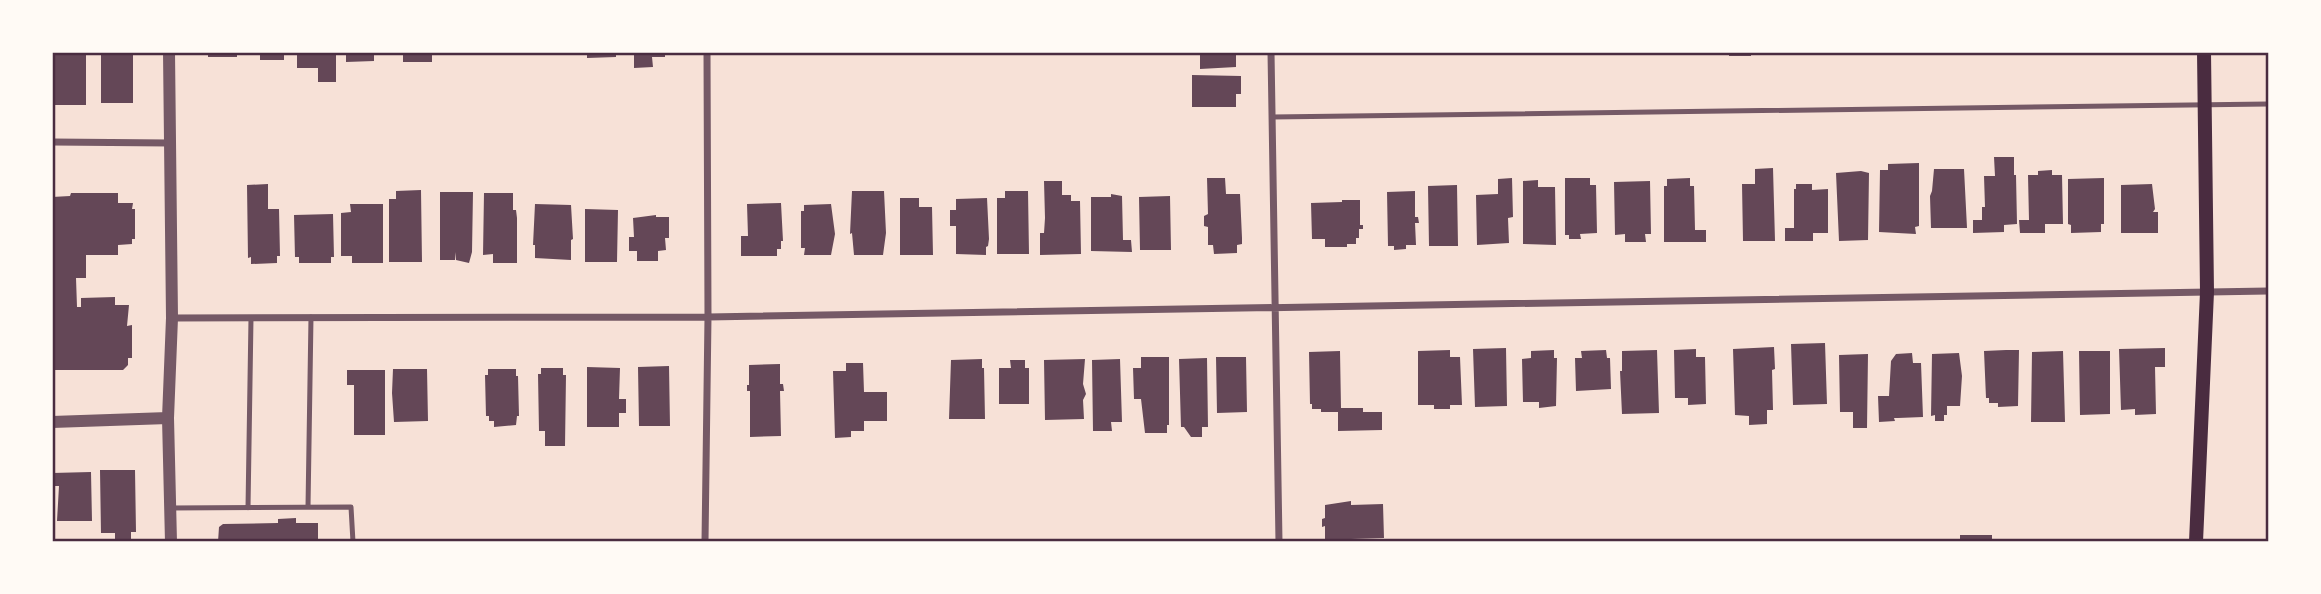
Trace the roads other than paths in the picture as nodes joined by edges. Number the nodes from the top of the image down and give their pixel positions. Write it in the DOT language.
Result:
graph roads {
  1 [pos="169,52"];
  2 [pos="707,52"];
  3 [pos="1271,52"];
  4 [pos="2204,52"];
  5 [pos="2205,104"];
  6 [pos="2269,104"];
  7 [pos="1272,117"];
  8 [pos="52,142"];
  9 [pos="169,143"];
  10 [pos="2269,291"];
  11 [pos="2207,292"];
  12 [pos="1275,307"];
  13 [pos="311,317"];
  14 [pos="708,317"];
  15 [pos="172,318"];
  16 [pos="251,318"];
  17 [pos="168,418"];
  18 [pos="52,422"];
  19 [pos="309,507"];
  20 [pos="170,508"];
  21 [pos="248,508"];
  22 [pos="171,541"];
  23 [pos="353,541"];
  24 [pos="705,541"];
  25 [pos="1279,541"];
  26 [pos="2196,541"];
  1 -- 9 [label="street"];
  2 -- 14 [label="street"];
  3 -- 7 [label="street"];
  4 -- 5 [label="main road"];
  5 -- 6 [label="lane"];
  5 -- 7 [label="lane"];
  5 -- 11 [label="main road"];
  7 -- 12 [label="street"];
  8 -- 9 [label="street"];
  9 -- 15 [label="street"];
  10 -- 11 [label="street"];
  11 -- 12 [label="street"];
  11 -- 26 [label="main road"];
  12 -- 14 [label="street"];
  12 -- 25 [label="street"];
  13 -- 14 [label="street"];
  13 -- 16 [label="street"];
  13 -- 19 [label="lane"];
  14 -- 24 [label="street"];
  15 -- 16 [label="street"];
  15 -- 17 [label="street"];
  16 -- 21 [label="lane"];
  17 -- 18 [label="street"];
  17 -- 20 [label="street"];
  19 -- 21 [label="lane"];
  19 -- 23 [label="lane"];
  20 -- 21 [label="lane"];
  20 -- 22 [label="street"];
}
